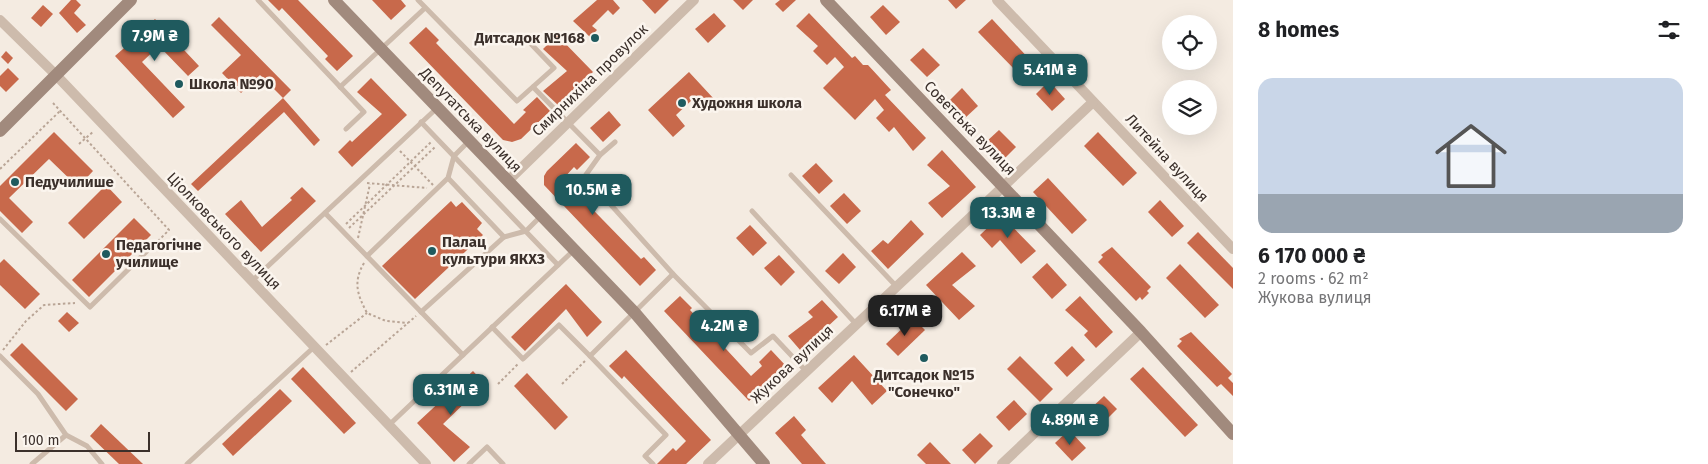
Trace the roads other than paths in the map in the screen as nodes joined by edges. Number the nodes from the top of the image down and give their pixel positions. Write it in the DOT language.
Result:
graph roads {
  1 [pos="131,0"];
  2 [pos="258,0"];
  3 [pos="334,0"];
  4 [pos="418,0"];
  5 [pos="694,0"];
  6 [pos="826,0"];
  7 [pos="997,0"];
  8 [pos="425,8"];
  9 [pos="0,20"];
  10 [pos="531,44"];
  11 [pos="382,50"];
  12 [pos="56,75"];
  13 [pos="533,86"];
  14 [pos="340,87"];
  15 [pos="1094,102"];
  16 [pos="437,107"];
  17 [pos="421,122"];
  18 [pos="568,122"];
  19 [pos="346,129"];
  20 [pos="0,130"];
  21 [pos="469,141"];
  22 [pos="615,142"];
  23 [pos="600,155"];
  24 [pos="454,156"];
  25 [pos="792,175"];
  26 [pos="448,178"];
  27 [pos="508,181"];
  28 [pos="1004,187"];
  29 [pos="752,212"];
  30 [pos="325,213"];
  31 [pos="541,215"];
  32 [pos="0,219"];
  33 [pos="526,231"];
  34 [pos="504,237"];
  35 [pos="1233,249"];
  36 [pos="574,250"];
  37 [pos="147,251"];
  38 [pos="367,256"];
  39 [pos="558,265"];
  40 [pos="673,274"];
  41 [pos="252,281"];
  42 [pos="897,287"];
  43 [pos="421,312"];
  44 [pos="635,313"];
  45 [pos="856,324"];
  46 [pos="492,328"];
  47 [pos="1141,332"];
  48 [pos="316,349"];
  49 [pos="0,355"];
  50 [pos="464,355"];
  51 [pos="590,356"];
  52 [pos="806,371"];
  53 [pos="389,425"];
  54 [pos="739,433"];
  55 [pos="1233,434"];
  56 [pos="66,435"];
  57 [pos="32,464"];
  58 [pos="102,464"];
  59 [pos="187,464"];
  60 [pos="426,464"];
  61 [pos="469,464"];
  62 [pos="503,464"];
  63 [pos="653,464"];
  64 [pos="708,464"];
  65 [pos="764,464"];
  66 [pos="1002,464"];
  1 -- 12 [label="street"];
  2 -- 14 [label="lane"];
  3 -- 11 [label="street, Депутатська вулиця"];
  4 -- 8 [label="lane"];
  5 -- 18 [label="street, Смирнихіна провулок"];
  6 -- 28 [label="street, Советська вулиця"];
  7 -- 15 [label="street, Литейна вулиця"];
  8 -- 11 [label="lane"];
  8 -- 13 [label="lane"];
  9 -- 12 [label="street, Ціолковського вулиця"];
  10 -- 13 [label="lane"];
  11 -- 14 [label="lane"];
  11 -- 16 [label="street, Депутатська вулиця"];
  12 -- 20 [label="street"];
  12 -- 41 [label="street, Ціолковського вулиця"];
  13 -- 18 [label="lane"];
  14 -- 19 [label="lane"];
  15 -- 28 [label="street, Жукова вулиця"];
  15 -- 35 [label="street, Литейна вулиця"];
  16 -- 17 [label="lane"];
  16 -- 21 [label="street, Депутатська вулиця"];
  17 -- 24 [label="lane"];
  17 -- 30 [label="lane"];
  18 -- 23 [label="lane"];
  18 -- 27 [label="street, Смирнихіна провулок"];
  21 -- 24 [label="lane"];
  21 -- 27 [label="street, Депутатська вулиця"];
  22 -- 23 [label="lane"];
  23 -- 40 [label="lane"];
  24 -- 26 [label="lane"];
  24 -- 33 [label="lane"];
  25 -- 42 [label="lane"];
  26 -- 34 [label="lane"];
  26 -- 38 [label="lane"];
  27 -- 31 [label="street, Депутатська вулиця"];
  28 -- 42 [label="street, Жукова вулиця"];
  28 -- 47 [label="street, Советська вулиця"];
  29 -- 45 [label="lane"];
  30 -- 38 [label="lane"];
  30 -- 41 [label="lane"];
  31 -- 33 [label="lane"];
  31 -- 36 [label="street, Депутатська вулиця"];
  32 -- 37 [label="lane"];
  33 -- 34 [label="lane"];
  33 -- 39 [label="lane"];
  34 -- 43 [label="lane"];
  36 -- 39 [label="lane"];
  36 -- 44 [label="street, Депутатська вулиця"];
  38 -- 43 [label="lane"];
  39 -- 46 [label="lane"];
  40 -- 44 [label="lane"];
  40 -- 52 [label="lane"];
  41 -- 48 [label="street, Ціолковського вулиця"];
  42 -- 45 [label="street, Жукова вулиця"];
  43 -- 50 [label="lane"];
  44 -- 51 [label="lane"];
  44 -- 54 [label="street, Депутатська вулиця"];
  45 -- 52 [label="street, Жукова вулиця"];
  46 -- 50 [label="lane"];
  46 -- 51 [label="lane"];
  47 -- 55 [label="street, Советська вулиця"];
  47 -- 66 [label="street"];
  48 -- 53 [label="street, Ціолковського вулиця"];
  48 -- 59 [label="lane"];
  49 -- 56 [label="lane"];
  50 -- 53 [label="lane"];
  51 -- 63 [label="lane"];
  52 -- 54 [label="street, Жукова вулиця"];
  53 -- 60 [label="street, Ціолковського вулиця"];
  54 -- 64 [label="street, Жукова вулиця"];
  54 -- 65 [label="street, Депутатська вулиця"];
  56 -- 57 [label="lane"];
  56 -- 58 [label="lane"];
  61 -- 62 [label="lane"];
}
